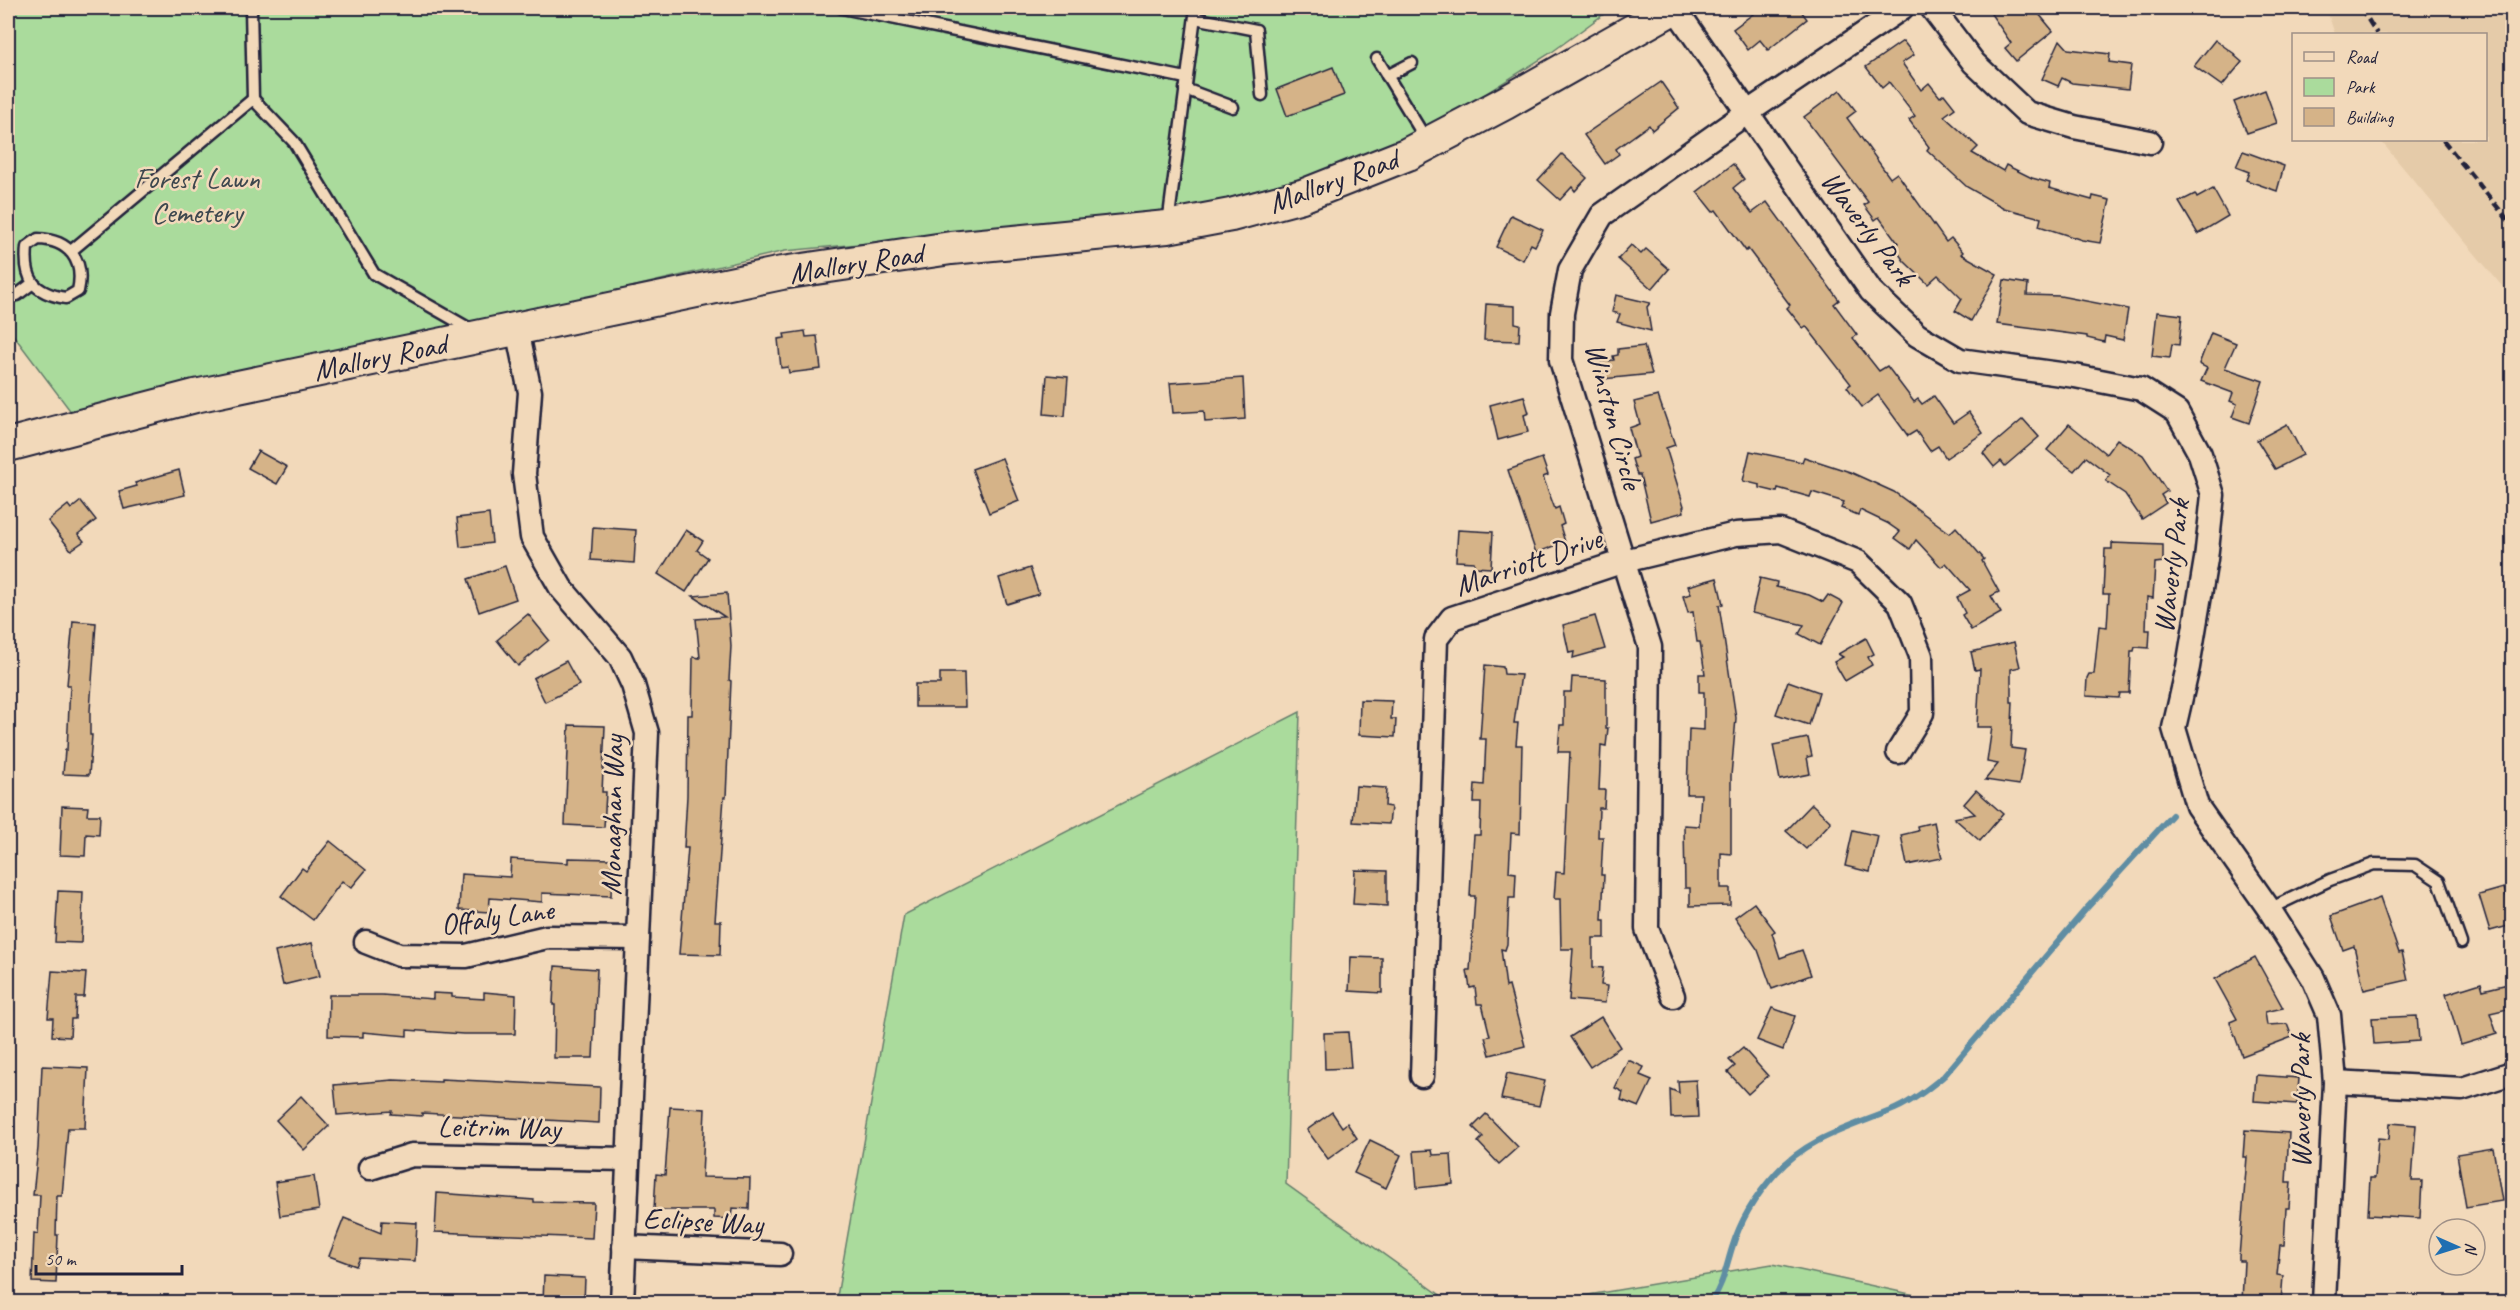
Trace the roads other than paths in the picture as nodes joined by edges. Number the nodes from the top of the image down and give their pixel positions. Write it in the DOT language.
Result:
graph roads {
  1 [pos="251,8"];
  2 [pos="842,8"];
  3 [pos="1674,8"];
  4 [pos="1902,8"];
  5 [pos="1932,8"];
  6 [pos="1196,13"];
  7 [pos="1377,59"];
  8 [pos="1412,63"];
  9 [pos="1387,76"];
  10 [pos="1186,83"];
  11 [pos="1262,95"];
  12 [pos="252,99"];
  13 [pos="1233,107"];
  14 [pos="1748,112"];
  15 [pos="2150,142"];
  16 [pos="1428,144"];
  17 [pos="1167,227"];
  18 [pos="71,251"];
  19 [pos="33,283"];
  20 [pos="8,297"];
  21 [pos="517,329"];
  22 [pos="483,336"];
  23 [pos="8,445"];
  24 [pos="1624,561"];
  25 [pos="1898,752"];
  26 [pos="2270,909"];
  27 [pos="638,938"];
  28 [pos="366,942"];
  29 [pos="2461,943"];
  30 [pos="1673,996"];
  31 [pos="2512,1073"];
  32 [pos="1422,1076"];
  33 [pos="2335,1082"];
  34 [pos="628,1159"];
  35 [pos="370,1168"];
  36 [pos="624,1247"];
  37 [pos="780,1254"];
  38 [pos="622,1302"];
  39 [pos="2324,1302"];
  1 -- 12 [label="lane"];
  2 -- 10 [label="lane"];
  3 -- 14 [label="street, Waverly Park"];
  3 -- 16 [label="street, Mallory Road"];
  4 -- 14 [label="street, Winston Circle"];
  5 -- 15 [label="street"];
  6 -- 10 [label="lane"];
  6 -- 11 [label="lane"];
  7 -- 9 [label="lane"];
  8 -- 9 [label="lane"];
  9 -- 16 [label="lane"];
  10 -- 13 [label="lane"];
  10 -- 17 [label="lane"];
  12 -- 18 [label="lane"];
  12 -- 22 [label="lane"];
  14 -- 24 [label="street, Winston Circle"];
  14 -- 26 [label="street, Waverly Park"];
  16 -- 17 [label="street, Mallory Road"];
  17 -- 21 [label="street, Mallory Road"];
  18 -- 19 [label="lane"];
  18 -- 19 [label="lane"];
  19 -- 20 [label="lane"];
  21 -- 22 [label="street, Mallory Road"];
  21 -- 27 [label="street, Monaghan Way"];
  22 -- 23 [label="street, Mallory Road"];
  24 -- 25 [label="street, Marriott Drive"];
  24 -- 30 [label="street, Winston Circle"];
  24 -- 32 [label="street, Marriott Drive"];
  26 -- 29 [label="lane"];
  26 -- 33 [label="street, Waverly Park"];
  27 -- 28 [label="street, Offaly Lane"];
  27 -- 34 [label="street, Monaghan Way"];
  31 -- 33 [label="street"];
  33 -- 39 [label="street, Waverly Park"];
  34 -- 35 [label="street, Leitrim Way"];
  34 -- 36 [label="street, Monaghan Way"];
  36 -- 37 [label="street, Eclipse Way"];
  36 -- 38 [label="street, Monaghan Way"];
}
